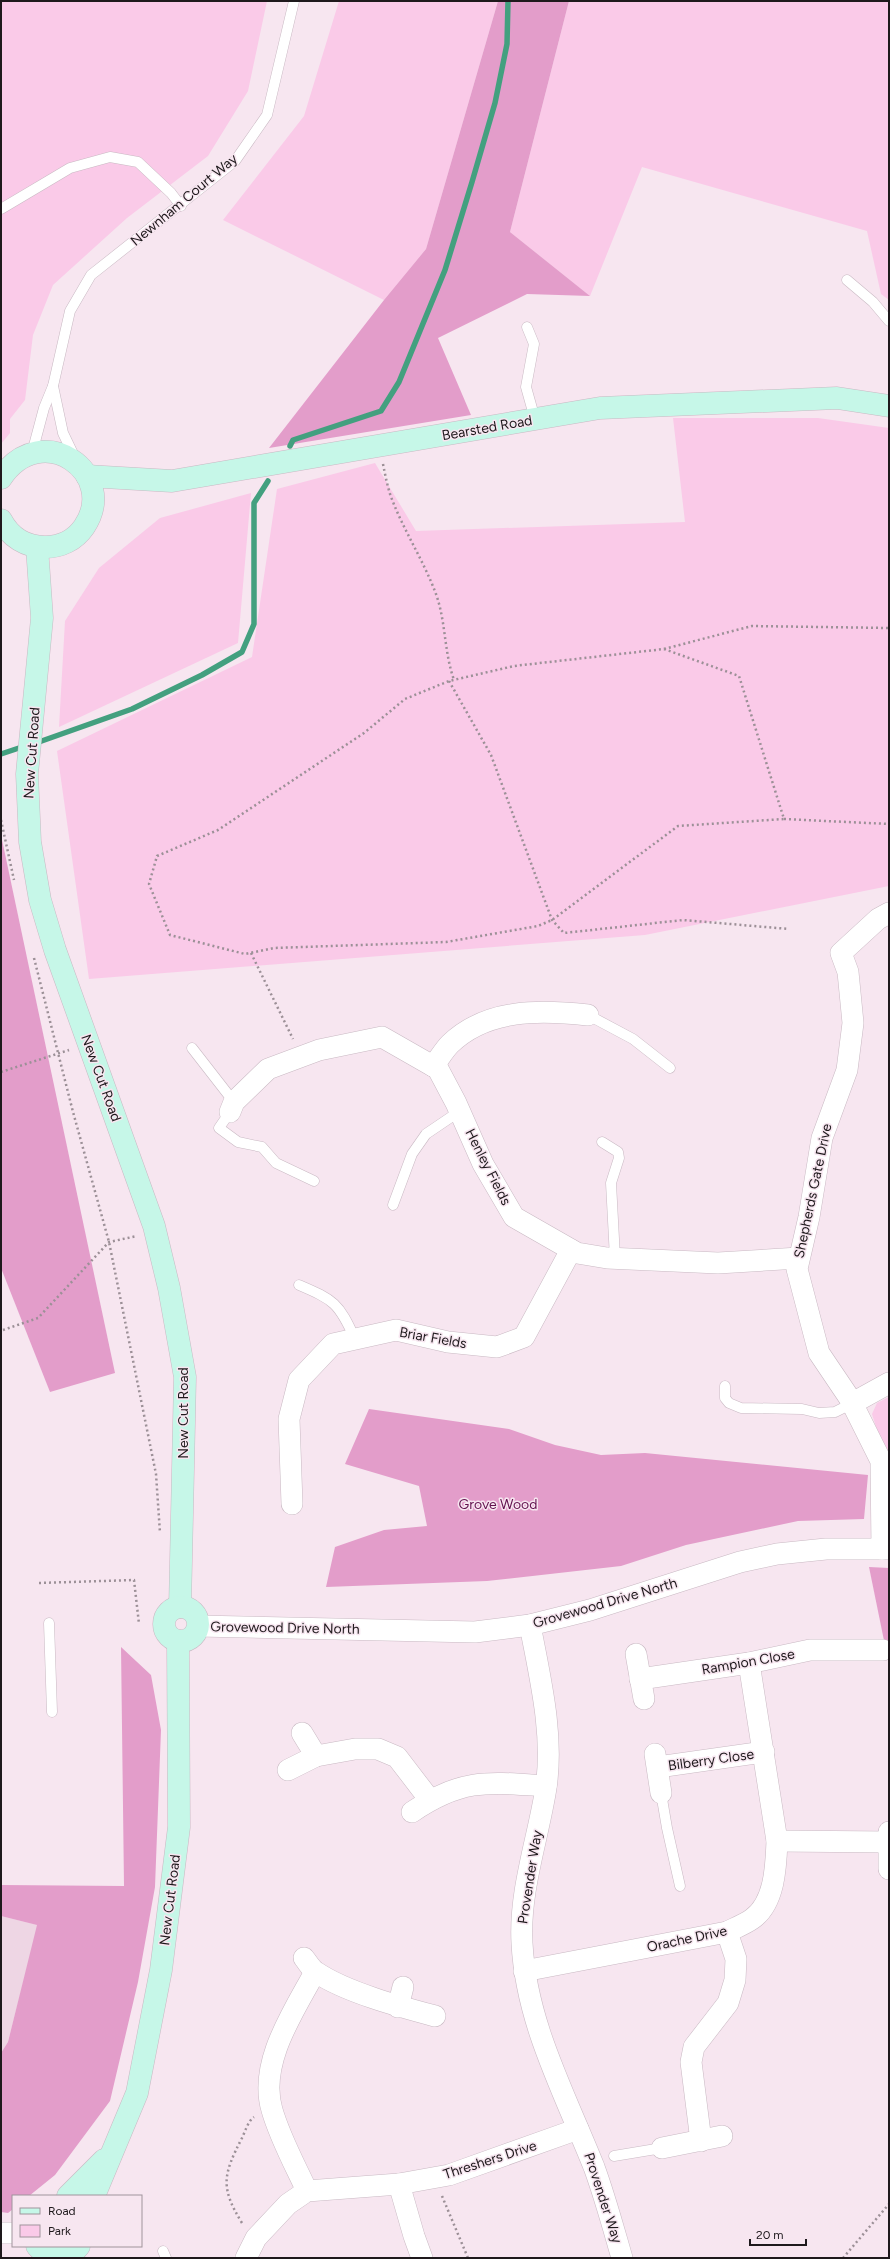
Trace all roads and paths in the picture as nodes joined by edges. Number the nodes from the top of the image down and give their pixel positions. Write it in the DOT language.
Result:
graph roads {
  1 [pos="294,1"];
  2 [pos="181,206"];
  3 [pos="1,209"];
  4 [pos="847,280"];
  5 [pos="889,321"];
  6 [pos="527,327"];
  7 [pos="53,386"];
  8 [pos="889,406"];
  9 [pos="535,419"];
  10 [pos="378,446"];
  11 [pos="32,453"];
  12 [pos="82,469"];
  13 [pos="1,478"];
  14 [pos="1,520"];
  15 [pos="37,547"];
  16 [pos="889,628"];
  17 [pos="664,649"];
  18 [pos="454,680"];
  19 [pos="449,681"];
  20 [pos="784,819"];
  21 [pos="889,824"];
  22 [pos="889,913"];
  23 [pos="552,920"];
  24 [pos="789,929"];
  25 [pos="250,953"];
  26 [pos="34,957"];
  27 [pos="588,1015"];
  28 [pos="88,1043"];
  29 [pos="192,1048"];
  30 [pos="59,1053"];
  31 [pos="301,1057"];
  32 [pos="433,1066"];
  33 [pos="670,1068"];
  34 [pos="1,1072"];
  35 [pos="232,1107"];
  36 [pos="460,1111"];
  37 [pos="602,1142"];
  38 [pos="314,1180"];
  39 [pos="393,1205"];
  40 [pos="155,1232"];
  41 [pos="109,1242"];
  42 [pos="571,1250"];
  43 [pos="615,1258"];
  44 [pos="799,1258"];
  45 [pos="299,1285"];
  46 [pos="3,1330"];
  47 [pos="355,1339"];
  48 [pos="889,1383"];
  49 [pos="725,1386"];
  50 [pos="851,1404"];
  51 [pos="292,1504"];
  52 [pos="182,1530"];
  53 [pos="886,1549"];
  54 [pos="39,1583"];
  55 [pos="180,1607"];
  56 [pos="49,1623"];
  57 [pos="139,1624"];
  58 [pos="530,1625"];
  59 [pos="198,1626"];
  60 [pos="178,1641"];
  61 [pos="883,1650"];
  62 [pos="636,1654"];
  63 [pos="749,1663"];
  64 [pos="640,1679"];
  65 [pos="644,1699"];
  66 [pos="52,1712"];
  67 [pos="302,1733"];
  68 [pos="764,1752"];
  69 [pos="316,1756"];
  70 [pos="288,1770"];
  71 [pos="546,1786"];
  72 [pos="661,1792"];
  73 [pos="430,1800"];
  74 [pos="412,1812"];
  75 [pos="889,1832"];
  76 [pos="777,1841"];
  77 [pos="889,1842"];
  78 [pos="889,1869"];
  79 [pos="680,1886"];
  80 [pos="727,1932"];
  81 [pos="524,1971"];
  82 [pos="435,2016"];
  83 [pos="271,2106"];
  84 [pos="578,2129"];
  85 [pos="722,2136"];
  86 [pos="701,2141"];
  87 [pos="662,2148"];
  88 [pos="111,2153"];
  89 [pos="614,2156"];
  90 [pos="434,2177"];
  91 [pos="399,2184"];
  92 [pos="307,2191"];
  93 [pos="69,2195"];
  94 [pos="94,2195"];
  95 [pos="889,2204"];
  96 [pos="12,2232"];
  97 [pos="1,2233"];
  98 [pos="256,2238"];
  99 [pos="78,2247"];
  100 [pos="83,2247"];
  101 [pos="47,2253"];
  102 [pos="86,2258"];
  103 [pos="246,2258"];
  104 [pos="422,2258"];
  105 [pos="468,2258"];
  106 [pos="622,2258"];
  107 [pos="843,2258"];
  1 -- 2 [label="lane, Newnham Court Way"];
  2 -- 3 [label="lane"];
  2 -- 7 [label="lane, Newnham Court Way"];
  4 -- 5 [label="lane"];
  6 -- 9 [label="lane"];
  7 -- 11 [label="lane, Newnham Court Way"];
  7 -- 12 [label="lane, Newnham Court Way"];
  8 -- 9 [label="street, Bearsted Road"];
  9 -- 10 [label="street, Bearsted Road"];
  10 -- 12 [label="street, Bearsted Road"];
  10 -- 18 [label="path"];
  11 -- 12 [label="street"];
  11 -- 13 [label="street"];
  12 -- 15 [label="street"];
  14 -- 15 [label="street"];
  15 -- 28 [label="street, New Cut Road"];
  16 -- 17 [label="path"];
  17 -- 18 [label="path"];
  17 -- 20 [label="path"];
  18 -- 19 [label="path"];
  19 -- 23 [label="path"];
  19 -- 25 [label="path"];
  20 -- 21 [label="path"];
  20 -- 23 [label="path"];
  22 -- 44 [label="street, Shepherds Gate Drive"];
  23 -- 24 [label="path"];
  23 -- 25 [label="path"];
  25 -- 31 [label="path"];
  26 -- 30 [label="path"];
  27 -- 32 [label="street"];
  27 -- 33 [label="lane"];
  28 -- 30 [label="path"];
  28 -- 40 [label="street, New Cut Road"];
  29 -- 35 [label="lane"];
  30 -- 34 [label="path"];
  30 -- 41 [label="path"];
  31 -- 32 [label="street, Henley Fields"];
  31 -- 35 [label="street, Henley Fields"];
  32 -- 36 [label="street, Henley Fields"];
  35 -- 38 [label="lane"];
  36 -- 39 [label="lane"];
  36 -- 42 [label="street, Henley Fields"];
  37 -- 43 [label="lane"];
  40 -- 41 [label="path"];
  40 -- 52 [label="street, New Cut Road"];
  41 -- 46 [label="path"];
  41 -- 52 [label="path"];
  42 -- 43 [label="street, Henley Fields"];
  42 -- 47 [label="street, Briar Fields"];
  43 -- 44 [label="street, Henley Fields"];
  44 -- 50 [label="street, Shepherds Gate Drive"];
  45 -- 47 [label="lane"];
  47 -- 51 [label="street, Briar Fields"];
  48 -- 50 [label="street"];
  49 -- 50 [label="lane"];
  50 -- 53 [label="street, Shepherds Gate Drive"];
  52 -- 55 [label="street, New Cut Road"];
  53 -- 58 [label="street, Grovewood Drive North"];
  54 -- 57 [label="path"];
  55 -- 59 [label="street"];
  55 -- 60 [label="street"];
  56 -- 66 [label="lane"];
  58 -- 59 [label="street, Grovewood Drive North"];
  58 -- 71 [label="street, Provender Way"];
  59 -- 60 [label="street"];
  60 -- 88 [label="street, New Cut Road"];
  61 -- 63 [label="street, Rampion Close"];
  62 -- 64 [label="street"];
  63 -- 64 [label="street, Rampion Close"];
  63 -- 68 [label="street, Orache Drive"];
  64 -- 65 [label="street"];
  67 -- 69 [label="street"];
  68 -- 72 [label="street, Bilberry Close"];
  68 -- 76 [label="street, Orache Drive"];
  69 -- 70 [label="street"];
  69 -- 73 [label="street"];
  71 -- 73 [label="street"];
  71 -- 81 [label="street, Provender Way"];
  72 -- 79 [label="lane"];
  73 -- 74 [label="street"];
  75 -- 77 [label="street"];
  76 -- 77 [label="street"];
  76 -- 80 [label="street, Orache Drive"];
  77 -- 78 [label="street"];
  80 -- 81 [label="street, Orache Drive"];
  80 -- 86 [label="street"];
  81 -- 84 [label="street, Provender Way"];
  82 -- 83 [label="street"];
  83 -- 92 [label="street"];
  83 -- 98 [label="path"];
  84 -- 90 [label="street, Threshers Drive"];
  84 -- 106 [label="street, Provender Way"];
  85 -- 86 [label="street"];
  86 -- 87 [label="street"];
  87 -- 89 [label="lane"];
  88 -- 93 [label="street, New Cut Road"];
  88 -- 94 [label="street, New Cut Road"];
  90 -- 91 [label="street, Threshers Drive"];
  90 -- 105 [label="path"];
  91 -- 92 [label="street, Threshers Drive"];
  91 -- 104 [label="street"];
  92 -- 98 [label="street"];
  95 -- 107 [label="path"];
  96 -- 97 [label="street"];
  98 -- 103 [label="street"];
  99 -- 101 [label="street"];
  100 -- 102 [label="street"];
}
